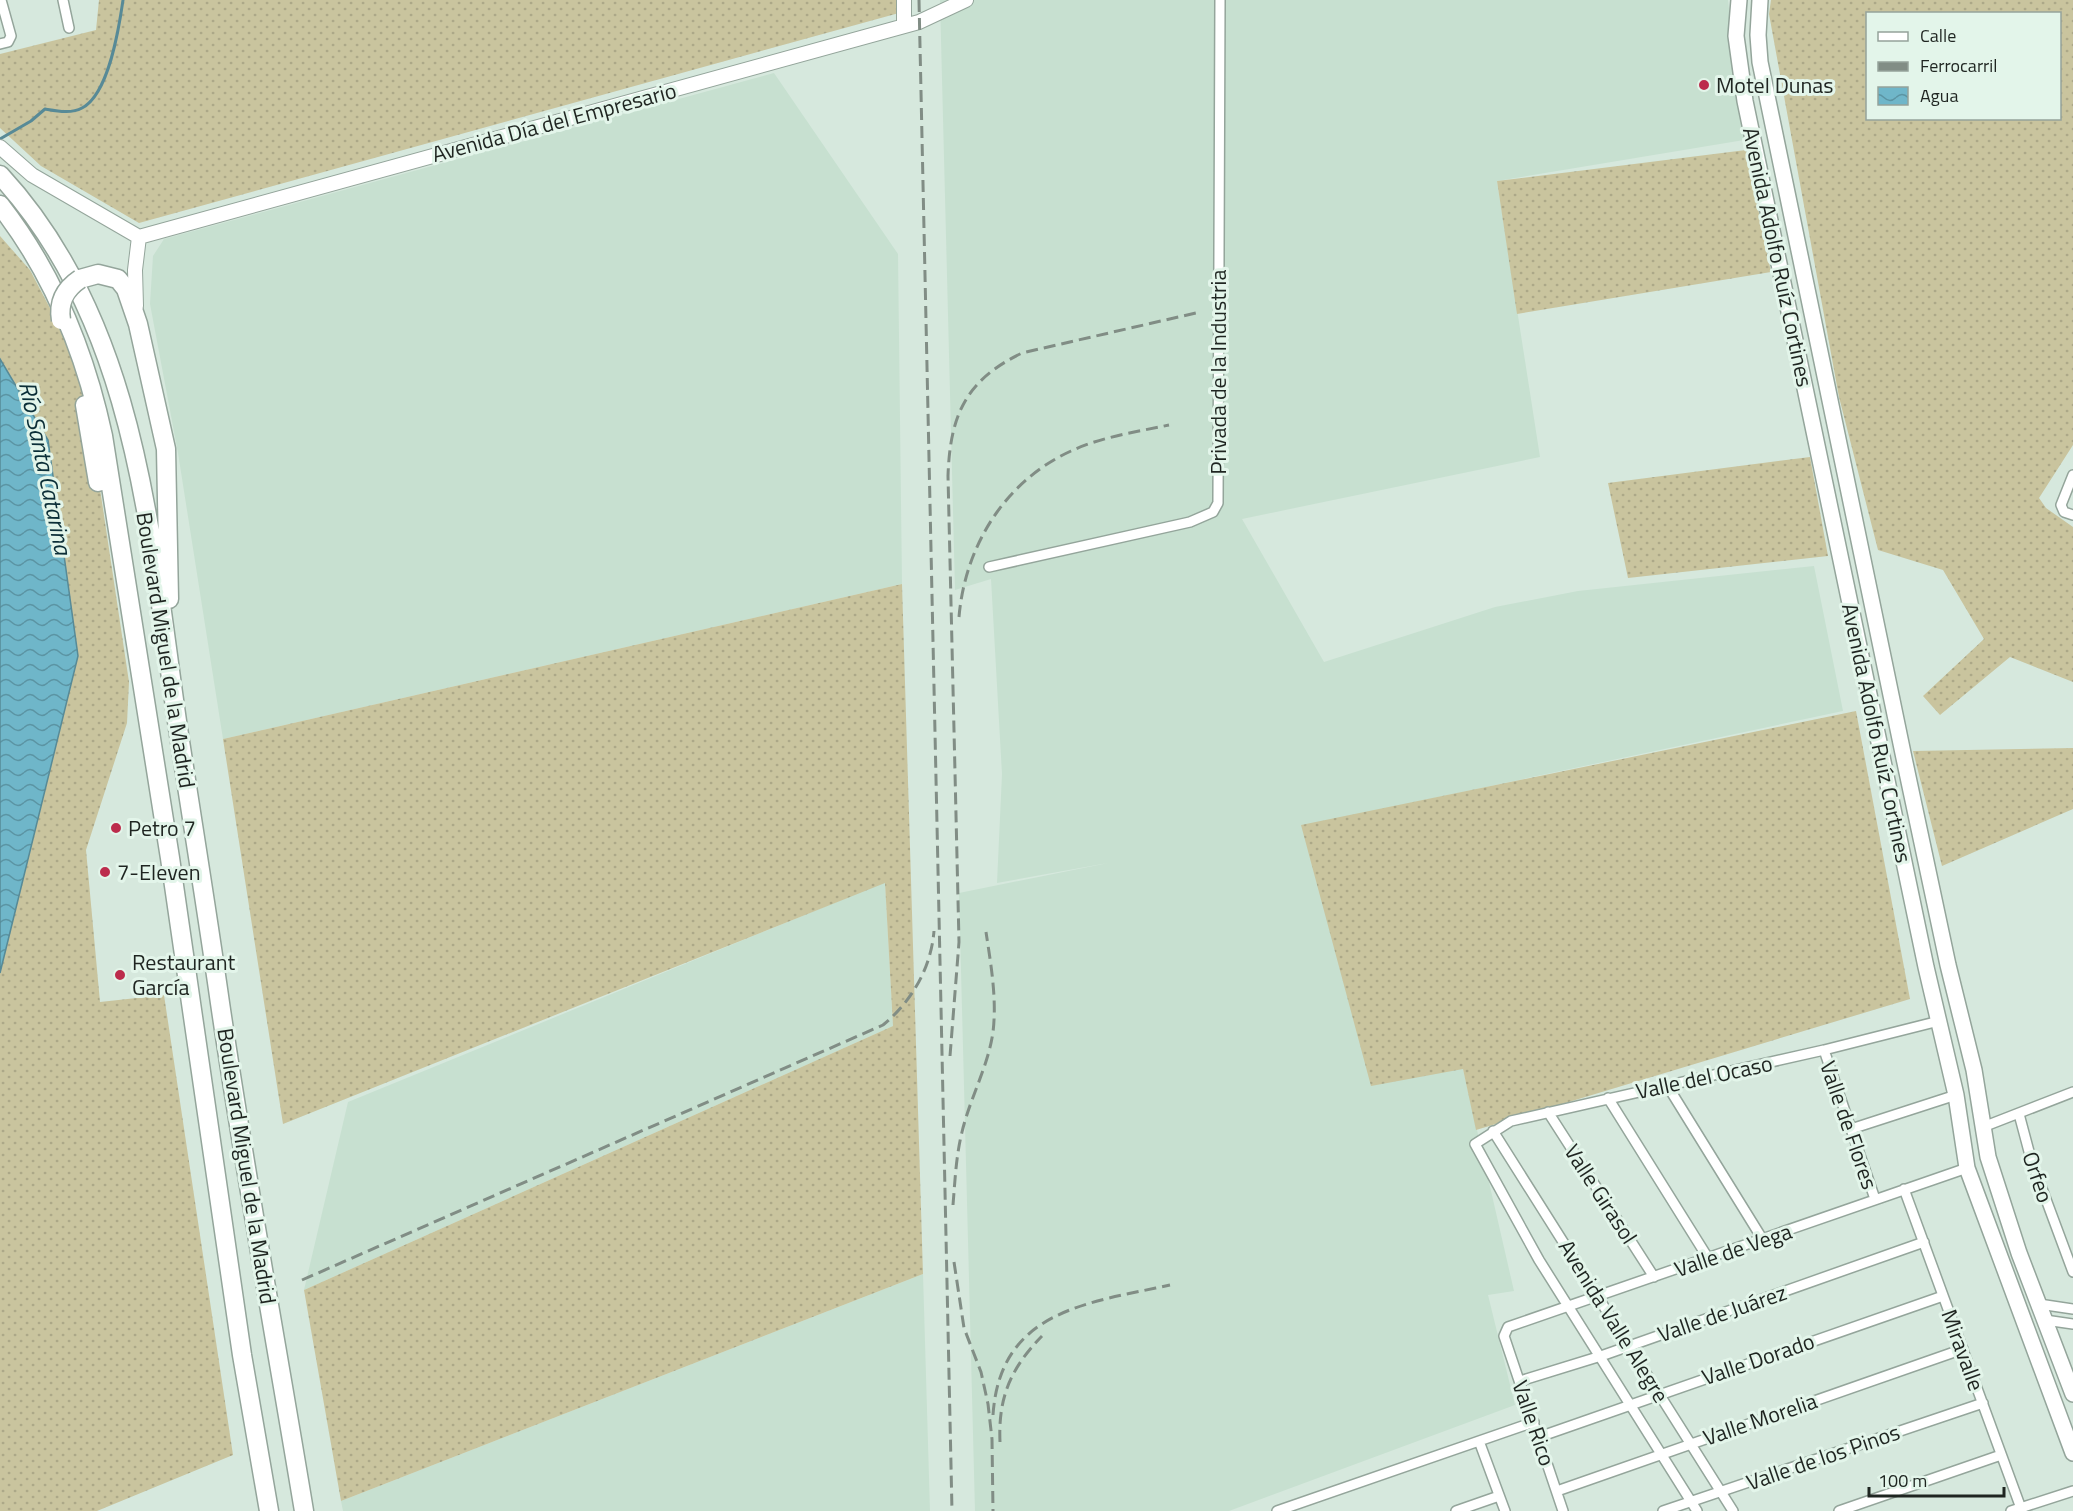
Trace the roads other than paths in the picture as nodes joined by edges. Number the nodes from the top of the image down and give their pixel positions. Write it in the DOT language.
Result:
graph roads {
  1 [pos="2,0"];
  2 [pos="63,0"];
  3 [pos="904,0"];
  4 [pos="966,0"];
  5 [pos="1220,0"];
  6 [pos="1739,0"];
  7 [pos="1760,0"];
  8 [pos="904,26"];
  9 [pos="69,28"];
  10 [pos="0,44"];
  11 [pos="0,147"];
  12 [pos="0,175"];
  13 [pos="0,206"];
  14 [pos="139,237"];
  15 [pos="138,324"];
  16 [pos="2073,475"];
  17 [pos="2073,515"];
  18 [pos="989,567"];
  19 [pos="127,593"];
  20 [pos="167,637"];
  21 [pos="1939,1021"];
  22 [pos="1824,1050"];
  23 [pos="1667,1085"];
  24 [pos="1956,1095"];
  25 [pos="2072,1095"];
  26 [pos="1608,1098"];
  27 [pos="1548,1112"];
  28 [pos="2019,1114"];
  29 [pos="1983,1127"];
  30 [pos="1851,1129"];
  31 [pos="1492,1131"];
  32 [pos="1475,1144"];
  33 [pos="1967,1168"];
  34 [pos="1904,1189"];
  35 [pos="1875,1199"];
  36 [pos="1762,1240"];
  37 [pos="1924,1242"];
  38 [pos="1708,1258"];
  39 [pos="2073,1272"];
  40 [pos="1654,1277"];
  41 [pos="1943,1296"];
  42 [pos="1599,1297"];
  43 [pos="2039,1304"];
  44 [pos="1569,1306"];
  45 [pos="2073,1309"];
  46 [pos="2045,1320"];
  47 [pos="2073,1323"];
  48 [pos="1504,1336"];
  49 [pos="1630,1346"];
  50 [pos="1963,1349"];
  51 [pos="1601,1356"];
  52 [pos="1520,1381"];
  53 [pos="1660,1393"];
  54 [pos="2073,1394"];
  55 [pos="1631,1403"];
  56 [pos="1983,1403"];
  57 [pos="1534,1422"];
  58 [pos="1539,1437"];
  59 [pos="1479,1441"];
  60 [pos="1691,1442"];
  61 [pos="2073,1453"];
  62 [pos="1662,1454"];
  63 [pos="2001,1455"];
  64 [pos="1557,1491"];
  65 [pos="2073,1491"];
  66 [pos="1721,1492"];
  67 [pos="1499,1496"];
  68 [pos="1691,1502"];
  69 [pos="2018,1510"];
  70 [pos="269,1511"];
  71 [pos="304,1511"];
  72 [pos="1276,1511"];
  73 [pos="1456,1511"];
  74 [pos="1505,1511"];
  75 [pos="1563,1511"];
  76 [pos="1663,1511"];
  77 [pos="1697,1511"];
  78 [pos="1733,1511"];
  79 [pos="1839,1511"];
  1 -- 10 [label="street"];
  2 -- 9 [label="street"];
  3 -- 8 [label="street"];
  4 -- 8 [label="street, Avenida Día del Empresario"];
  5 -- 18 [label="street, Privada de la Industria"];
  6 -- 21 [label="main road, Avenida Adolfo Ruíz Cortines"];
  7 -- 29 [label="main road, Avenida Adolfo Ruíz Cortines"];
  8 -- 14 [label="street, Avenida Día del Empresario"];
  11 -- 14 [label="street"];
  12 -- 20 [label="highway, Boulevard Miguel de la Madrid"];
  13 -- 19 [label="highway, Boulevard Miguel de la Madrid"];
  14 -- 15 [label="street"];
  15 -- 19 [label="highway, bridge"];
  15 -- 20 [label="highway"];
  16 -- 17 [label="street"];
  19 -- 70 [label="highway, Boulevard Miguel de la Madrid"];
  20 -- 71 [label="highway, Boulevard Miguel de la Madrid"];
  21 -- 22 [label="street, Valle del Ocaso"];
  21 -- 24 [label="main road, Avenida Adolfo Ruíz Cortines"];
  22 -- 23 [label="street, Valle del Ocaso"];
  22 -- 30 [label="street, Valle de Flores"];
  23 -- 26 [label="street, Valle del Ocaso"];
  23 -- 36 [label="street"];
  24 -- 30 [label="street"];
  24 -- 33 [label="main road, Avenida Adolfo Ruíz Cortines"];
  25 -- 28 [label="street"];
  26 -- 27 [label="street, Valle del Ocaso"];
  26 -- 38 [label="street"];
  27 -- 31 [label="street, Valle del Ocaso"];
  27 -- 40 [label="street, Valle Girasol"];
  28 -- 29 [label="street"];
  28 -- 39 [label="street, Orfeo"];
  29 -- 43 [label="main road, Avenida Adolfo Ruíz Cortines"];
  30 -- 35 [label="street, Valle de Flores"];
  31 -- 32 [label="street, Valle del Ocaso"];
  31 -- 42 [label="street, Avenida Valle Alegre"];
  32 -- 44 [label="street, Avenida Valle Alegre"];
  33 -- 34 [label="street, Valle de Vega"];
  33 -- 61 [label="main road, Avenida Adolfo Ruíz Cortines"];
  34 -- 35 [label="street, Valle de Vega"];
  34 -- 37 [label="street, Miravalle"];
  35 -- 36 [label="street, Valle de Vega"];
  36 -- 38 [label="street, Valle de Vega"];
  37 -- 41 [label="street, Miravalle"];
  37 -- 49 [label="street, Valle de Juárez"];
  38 -- 40 [label="street, Valle de Vega"];
  40 -- 42 [label="street, Valle de Vega"];
  41 -- 50 [label="street, Miravalle"];
  41 -- 53 [label="street, Valle Dorado"];
  42 -- 44 [label="street, Valle de Vega"];
  42 -- 49 [label="street, Avenida Valle Alegre"];
  43 -- 45 [label="street"];
  43 -- 46 [label="main road, Avenida Adolfo Ruíz Cortines"];
  44 -- 48 [label="street, Valle de Vega"];
  44 -- 51 [label="street, Avenida Valle Alegre"];
  46 -- 47 [label="street"];
  46 -- 54 [label="main road, Avenida Adolfo Ruíz Cortines"];
  48 -- 52 [label="street, Valle Rico"];
  49 -- 51 [label="street, Valle de Juárez"];
  49 -- 53 [label="street, Avenida Valle Alegre"];
  50 -- 56 [label="street, Miravalle"];
  50 -- 60 [label="street, Valle Morelia"];
  51 -- 52 [label="street, Valle de Juárez"];
  51 -- 55 [label="street, Avenida Valle Alegre"];
  52 -- 57 [label="street, Valle Rico"];
  53 -- 55 [label="street, Valle Dorado"];
  53 -- 60 [label="street, Avenida Valle Alegre"];
  55 -- 58 [label="street, Valle Dorado"];
  55 -- 62 [label="street, Avenida Valle Alegre"];
  56 -- 63 [label="street, Miravalle"];
  56 -- 66 [label="street, Valle de los Pinos"];
  57 -- 58 [label="street, Valle Rico"];
  57 -- 59 [label="street"];
  58 -- 64 [label="street, Valle Rico"];
  59 -- 67 [label="street"];
  59 -- 72 [label="street"];
  60 -- 62 [label="street, Valle Morelia"];
  60 -- 66 [label="street, Avenida Valle Alegre"];
  62 -- 64 [label="street, Valle Morelia"];
  62 -- 68 [label="street, Avenida Valle Alegre"];
  63 -- 69 [label="street, Miravalle"];
  63 -- 79 [label="street"];
  64 -- 75 [label="street, Valle Rico"];
  65 -- 69 [label="street"];
  66 -- 68 [label="street, Valle de los Pinos"];
  66 -- 78 [label="street, Avenida Valle Alegre"];
  67 -- 73 [label="street"];
  67 -- 74 [label="street"];
  68 -- 76 [label="street, Valle de los Pinos"];
  68 -- 77 [label="street, Avenida Valle Alegre"];
}
